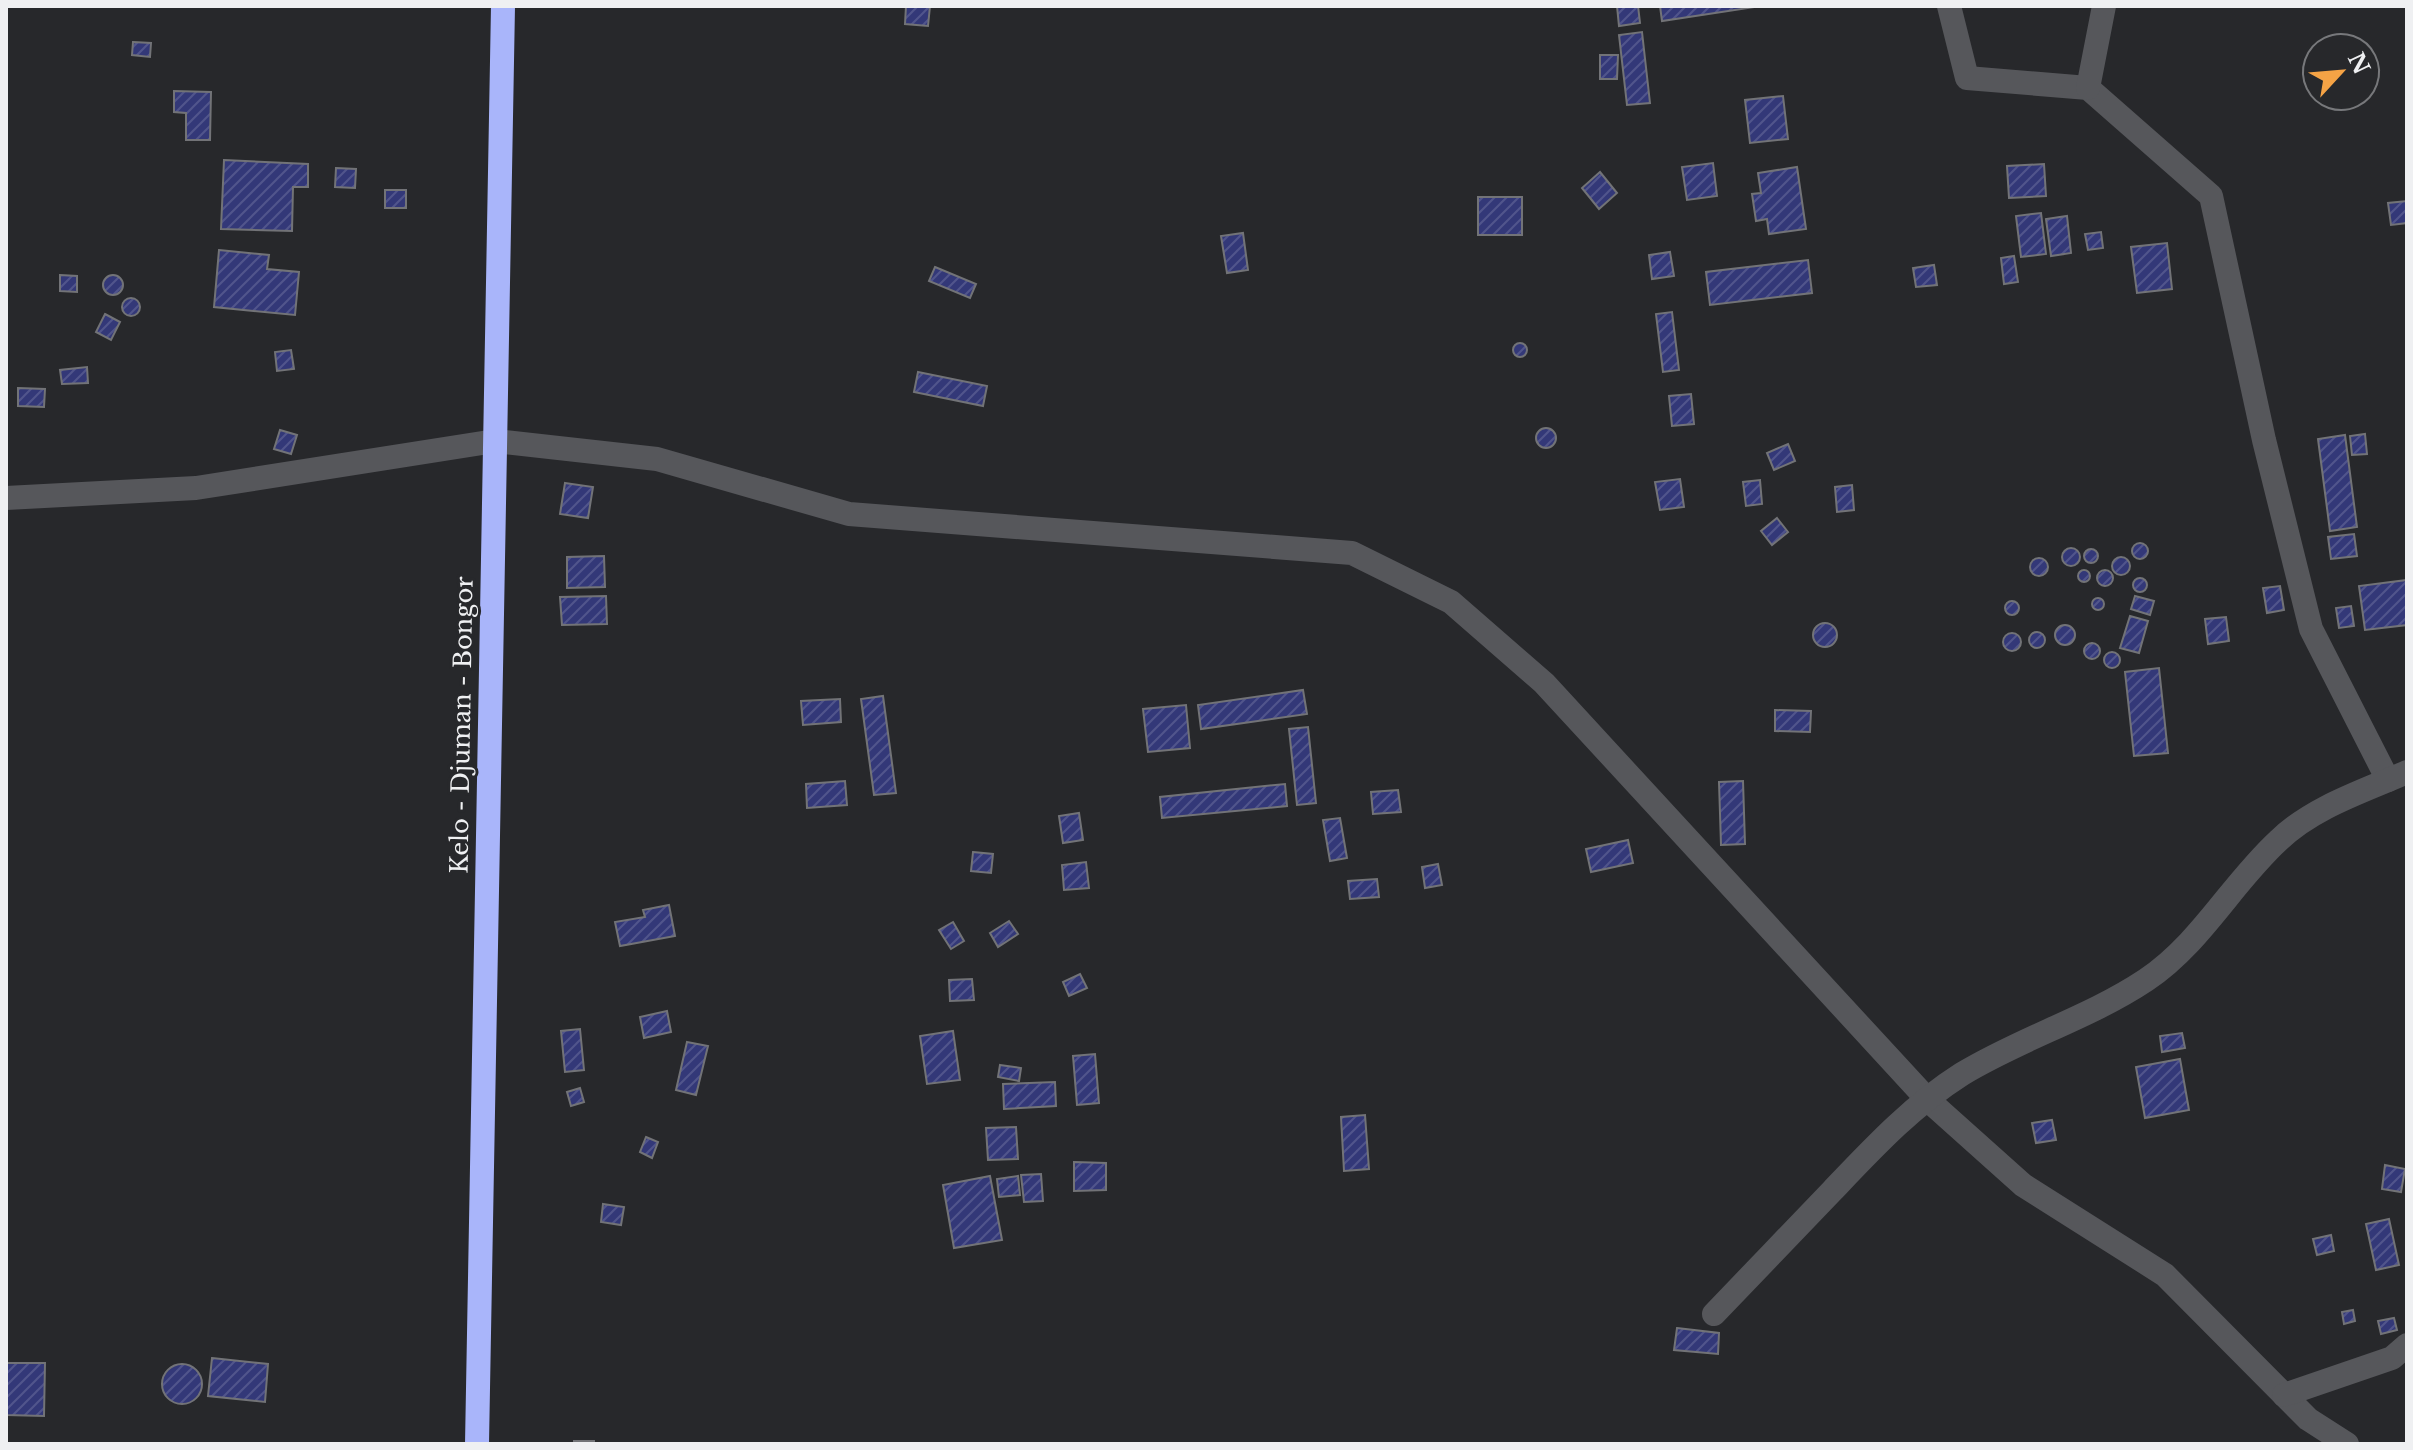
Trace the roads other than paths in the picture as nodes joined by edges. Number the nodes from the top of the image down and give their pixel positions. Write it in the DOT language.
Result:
graph roads {
  1 [pos="503,6"];
  2 [pos="1949,6"];
  3 [pos="2104,6"];
  4 [pos="2088,88"];
  5 [pos="495,441"];
  6 [pos="6,498"];
  7 [pos="2397,776"];
  8 [pos="1928,1100"];
  9 [pos="1714,1314"];
  10 [pos="2407,1345"];
  11 [pos="2284,1395"];
  12 [pos="477,1444"];
  13 [pos="2347,1444"];
  1 -- 5 [label="highway, Kelo - Djuman - Bongor"];
  2 -- 4 [label="street"];
  3 -- 4 [label="street"];
  4 -- 7 [label="street"];
  5 -- 6 [label="street"];
  5 -- 8 [label="street"];
  5 -- 12 [label="highway, Kelo - Djuman - Bongor"];
  7 -- 8 [label="street"];
  8 -- 9 [label="street"];
  8 -- 11 [label="street"];
  10 -- 11 [label="street"];
  11 -- 13 [label="street"];
}
